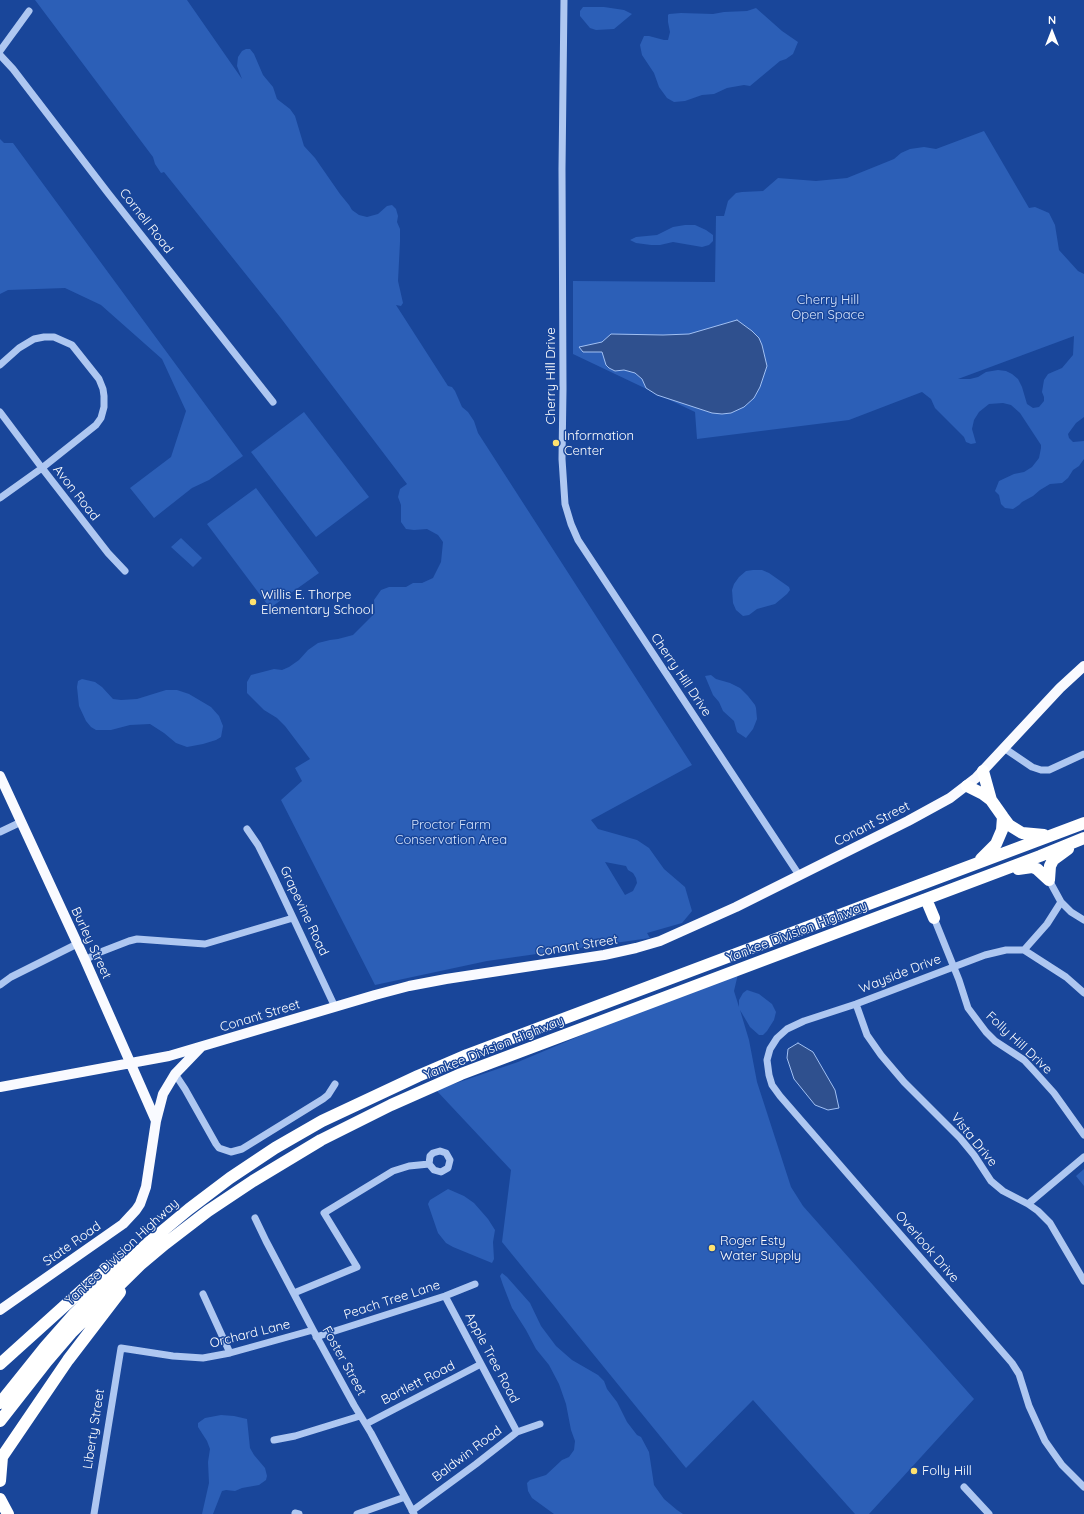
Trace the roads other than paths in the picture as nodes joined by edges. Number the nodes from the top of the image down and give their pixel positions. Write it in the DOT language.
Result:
graph roads {
  1 [pos="564,0"];
  2 [pos="29,11"];
  3 [pos="0,51"];
  4 [pos="0,55"];
  5 [pos="0,365"];
  6 [pos="274,402"];
  7 [pos="0,412"];
  8 [pos="42,468"];
  9 [pos="0,498"];
  10 [pos="125,571"];
  11 [pos="1084,666"];
  12 [pos="1004,748"];
  13 [pos="1084,754"];
  14 [pos="983,771"];
  15 [pos="0,776"];
  16 [pos="967,786"];
  17 [pos="991,800"];
  18 [pos="1002,818"];
  19 [pos="21,822"];
  20 [pos="1084,823"];
  21 [pos="247,829"];
  22 [pos="0,832"];
  23 [pos="1057,834"];
  24 [pos="1084,838"];
  25 [pos="974,864"];
  26 [pos="995,873"];
  27 [pos="799,875"];
  28 [pos="1049,880"];
  29 [pos="926,899"];
  30 [pos="1061,902"];
  31 [pos="293,918"];
  32 [pos="934,918"];
  33 [pos="1084,920"];
  34 [pos="77,944"];
  35 [pos="1024,950"];
  36 [pos="85,960"];
  37 [pos="954,967"];
  38 [pos="0,984"];
  39 [pos="1084,993"];
  40 [pos="856,1004"];
  41 [pos="335,1007"];
  42 [pos="787,1029"];
  43 [pos="201,1047"];
  44 [pos="131,1063"];
  45 [pos="175,1074"];
  46 [pos="335,1084"];
  47 [pos="0,1087"];
  48 [pos="156,1121"];
  49 [pos="1084,1135"];
  50 [pos="1084,1157"];
  51 [pos="429,1164"];
  52 [pos="1028,1204"];
  53 [pos="189,1209"];
  54 [pos="208,1211"];
  55 [pos="255,1218"];
  56 [pos="1084,1281"];
  57 [pos="475,1284"];
  58 [pos="294,1293"];
  59 [pos="203,1294"];
  60 [pos="445,1296"];
  61 [pos="0,1310"];
  62 [pos="315,1333"];
  63 [pos="121,1348"];
  64 [pos="230,1353"];
  65 [pos="0,1364"];
  66 [pos="481,1364"];
  67 [pos="0,1403"];
  68 [pos="360,1416"];
  69 [pos="0,1421"];
  70 [pos="366,1424"];
  71 [pos="540,1424"];
  72 [pos="517,1432"];
  73 [pos="274,1440"];
  74 [pos="1,1458"];
  75 [pos="0,1481"];
  76 [pos="964,1487"];
  77 [pos="1084,1487"];
  78 [pos="405,1497"];
  79 [pos="0,1499"];
  80 [pos="413,1512"];
  81 [pos="8,1514"];
  82 [pos="94,1514"];
  83 [pos="358,1514"];
  84 [pos="989,1514"];
  1 -- 27 [label="street, Cherry Hill Drive"];
  2 -- 3 [label="street"];
  4 -- 6 [label="street, Cornell Road"];
  5 -- 8 [label="street"];
  7 -- 8 [label="street"];
  8 -- 9 [label="street, Avon Road"];
  8 -- 10 [label="street, Avon Road"];
  11 -- 12 [label="main road, Conant Street"];
  12 -- 13 [label="street"];
  12 -- 14 [label="main road, Conant Street"];
  14 -- 16 [label="main road, Conant Street"];
  14 -- 17 [label="highway"];
  15 -- 19 [label="main road, Burley Street"];
  16 -- 17 [label="highway"];
  16 -- 27 [label="main road, Conant Street"];
  17 -- 18 [label="highway"];
  18 -- 23 [label="highway"];
  18 -- 25 [label="highway"];
  19 -- 22 [label="street"];
  19 -- 34 [label="main road, Burley Street"];
  20 -- 23 [label="highway, Yankee Division Highway"];
  21 -- 31 [label="street, Grapevine Road"];
  23 -- 25 [label="highway, Yankee Division Highway"];
  24 -- 26 [label="highway, Yankee Division Highway"];
  24 -- 28 [label="highway"];
  25 -- 53 [label="highway, Yankee Division Highway"];
  26 -- 28 [label="highway"];
  26 -- 29 [label="highway, Yankee Division Highway"];
  27 -- 41 [label="main road, Conant Street"];
  28 -- 30 [label="street"];
  29 -- 32 [label="highway"];
  29 -- 54 [label="highway, Yankee Division Highway"];
  30 -- 33 [label="street"];
  30 -- 35 [label="street"];
  31 -- 36 [label="street"];
  31 -- 41 [label="street, Grapevine Road"];
  32 -- 37 [label="street, Folly Hill Drive"];
  34 -- 36 [label="main road, Burley Street"];
  34 -- 38 [label="street"];
  35 -- 37 [label="street, Wayside Drive"];
  35 -- 39 [label="street"];
  36 -- 44 [label="main road, Burley Street"];
  37 -- 40 [label="street, Wayside Drive"];
  37 -- 49 [label="street, Folly Hill Drive"];
  40 -- 42 [label="street, Wayside Drive"];
  40 -- 52 [label="street, Vista Drive"];
  41 -- 43 [label="main road, Conant Street"];
  42 -- 77 [label="street, Overlook Drive"];
  43 -- 44 [label="main road, Conant Street"];
  43 -- 45 [label="main road"];
  44 -- 47 [label="main road, Conant Street"];
  44 -- 48 [label="main road, Burley Street"];
  45 -- 46 [label="street"];
  45 -- 48 [label="main road"];
  48 -- 61 [label="main road, State Road"];
  50 -- 52 [label="street"];
  51 -- 58 [label="street"];
  52 -- 56 [label="street, Vista Drive"];
  53 -- 65 [label="highway"];
  53 -- 67 [label="highway, Yankee Division Highway"];
  54 -- 69 [label="highway, Yankee Division Highway"];
  54 -- 74 [label="highway"];
  55 -- 58 [label="street, Foster Street"];
  57 -- 60 [label="street, Peach Tree Lane"];
  58 -- 62 [label="street, Foster Street"];
  59 -- 64 [label="street"];
  60 -- 62 [label="street, Peach Tree Lane"];
  60 -- 66 [label="street, Apple Tree Road"];
  62 -- 64 [label="street, Orchard Lane"];
  62 -- 68 [label="street, Foster Street"];
  63 -- 64 [label="street, Orchard Lane"];
  63 -- 82 [label="street, Liberty Street"];
  66 -- 70 [label="street, Bartlett Road"];
  66 -- 72 [label="street, Apple Tree Road"];
  68 -- 70 [label="street, Foster Street"];
  68 -- 73 [label="street"];
  70 -- 78 [label="street, Foster Street"];
  71 -- 72 [label="street, Baldwin Road"];
  72 -- 80 [label="street, Baldwin Road"];
  74 -- 75 [label="highway"];
  76 -- 84 [label="street"];
  78 -- 80 [label="street, Foster Street"];
  78 -- 83 [label="street"];
  79 -- 81 [label="highway"];
}
